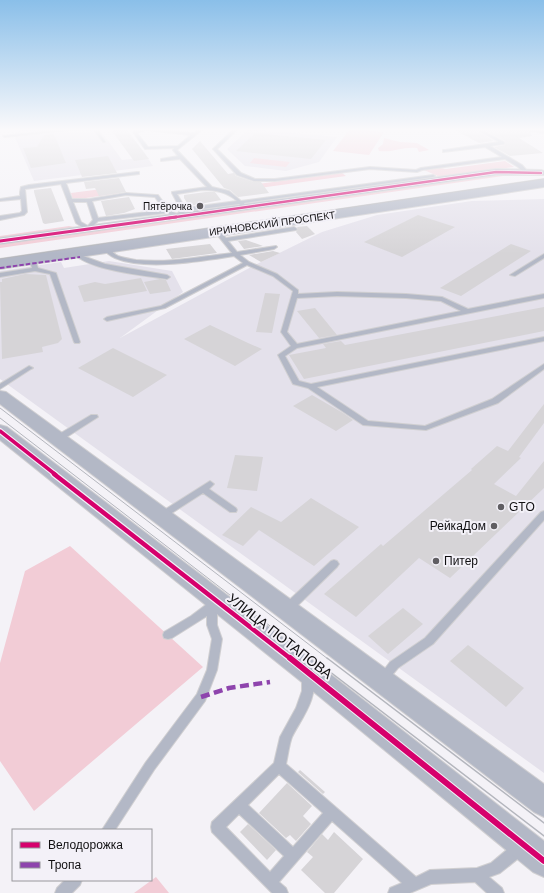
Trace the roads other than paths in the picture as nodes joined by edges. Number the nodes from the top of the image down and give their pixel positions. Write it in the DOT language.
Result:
graph roads {
  1 [pos="194,171"];
  2 [pos="236,171"];
  3 [pos="349,171"];
  4 [pos="412,171"];
  5 [pos="417,171"];
  6 [pos="526,172"];
  7 [pos="137,173"];
  8 [pos="543,177"];
  9 [pos="437,178"];
  10 [pos="63,182"];
  11 [pos="210,188"];
  12 [pos="0,194"];
  13 [pos="22,195"];
  14 [pos="0,200"];
  15 [pos="89,200"];
  16 [pos="71,201"];
  17 [pos="243,204"];
  18 [pos="167,211"];
  19 [pos="181,213"];
  20 [pos="0,218"];
  21 [pos="96,220"];
  22 [pos="88,229"];
  23 [pos="294,229"];
  24 [pos="221,236"];
  25 [pos="0,242"];
  26 [pos="274,247"];
  27 [pos="104,248"];
  28 [pos="0,251"];
  29 [pos="75,252"];
  30 [pos="236,254"];
  31 [pos="544,256"];
  32 [pos="247,263"];
  33 [pos="0,264"];
  34 [pos="33,264"];
  35 [pos="0,275"];
  36 [pos="513,275"];
  37 [pos="167,277"];
  38 [pos="295,296"];
  39 [pos="544,296"];
  40 [pos="468,312"];
  41 [pos="107,319"];
  42 [pos="544,339"];
  43 [pos="77,342"];
  44 [pos="295,346"];
  45 [pos="544,366"];
  46 [pos="29,368"];
  47 [pos="311,386"];
  48 [pos="0,387"];
  49 [pos="0,396"];
  50 [pos="94,417"];
  51 [pos="0,431"];
  52 [pos="59,438"];
  53 [pos="233,510"];
  54 [pos="544,514"];
  55 [pos="161,516"];
  56 [pos="334,564"];
  57 [pos="218,602"];
  58 [pos="286,610"];
  59 [pos="168,635"];
  60 [pos="307,671"];
  61 [pos="380,681"];
  62 [pos="279,766"];
  63 [pos="544,802"];
  64 [pos="240,805"];
  65 [pos="332,812"];
  66 [pos="109,829"];
  67 [pos="524,845"];
  68 [pos="293,856"];
  69 [pos="544,861"];
  70 [pos="477,875"];
  71 [pos="74,881"];
  72 [pos="270,882"];
  73 [pos="413,883"];
  74 [pos="62,893"];
  75 [pos="281,893"];
  76 [pos="395,893"];
  77 [pos="497,893"];
  1 -- 11 [label="lane"];
  2 -- 3 [label="lane"];
  4 -- 5 [label="lane"];
  5 -- 9 [label="lane"];
  6 -- 8 [label="street"];
  6 -- 9 [label="street"];
  7 -- 10 [label="lane"];
  8 -- 24 [label="main road, ИРИНОВСКИЙ ПРОСПЕКТ"];
  8 -- 28 [label="main road, ИРИНОВСКИЙ ПРОСПЕКТ"];
  9 -- 17 [label="street"];
  10 -- 13 [label="lane"];
  10 -- 16 [label="lane"];
  11 -- 17 [label="lane"];
  11 -- 19 [label="lane"];
  12 -- 13 [label="lane"];
  13 -- 14 [label="lane"];
  13 -- 20 [label="lane"];
  15 -- 16 [label="lane"];
  15 -- 18 [label="lane"];
  15 -- 21 [label="lane"];
  16 -- 22 [label="lane"];
  17 -- 19 [label="street"];
  18 -- 19 [label="lane"];
  18 -- 21 [label="lane"];
  19 -- 22 [label="street"];
  21 -- 22 [label="lane"];
  22 -- 25 [label="street"];
  23 -- 24 [label="lane"];
  24 -- 27 [label="main road, ИРИНОВСКИЙ ПРОСПЕКТ"];
  24 -- 30 [label="lane"];
  26 -- 30 [label="lane"];
  27 -- 29 [label="main road, ИРИНОВСКИЙ ПРОСПЕКТ"];
  27 -- 30 [label="lane"];
  29 -- 34 [label="main road, ИРИНОВСКИЙ ПРОСПЕКТ"];
  29 -- 37 [label="lane"];
  30 -- 32 [label="lane"];
  31 -- 36 [label="lane"];
  32 -- 38 [label="lane"];
  32 -- 41 [label="lane"];
  33 -- 34 [label="main road, ИРИНОВСКИЙ ПРОСПЕКТ"];
  34 -- 35 [label="lane"];
  34 -- 43 [label="lane"];
  38 -- 40 [label="lane"];
  38 -- 44 [label="lane"];
  39 -- 40 [label="lane"];
  40 -- 44 [label="lane"];
  42 -- 47 [label="lane"];
  44 -- 47 [label="lane"];
  45 -- 47 [label="lane"];
  46 -- 48 [label="lane"];
  49 -- 52 [label="street, УЛИЦА ПОТАПОВА"];
  50 -- 52 [label="lane"];
  51 -- 57 [label="street, УЛИЦА ПОТАПОВА"];
  52 -- 55 [label="street, УЛИЦА ПОТАПОВА"];
  53 -- 55 [label="lane"];
  54 -- 61 [label="lane"];
  55 -- 58 [label="street, УЛИЦА ПОТАПОВА"];
  56 -- 58 [label="lane"];
  57 -- 59 [label="lane"];
  57 -- 60 [label="street, УЛИЦА ПОТАПОВА"];
  57 -- 66 [label="lane"];
  58 -- 61 [label="street, УЛИЦА ПОТАПОВА"];
  60 -- 62 [label="lane"];
  60 -- 67 [label="street, УЛИЦА ПОТАПОВА"];
  61 -- 63 [label="street, УЛИЦА ПОТАПОВА"];
  62 -- 64 [label="lane"];
  62 -- 65 [label="lane"];
  64 -- 68 [label="lane"];
  64 -- 72 [label="lane"];
  65 -- 68 [label="lane"];
  65 -- 73 [label="lane"];
  67 -- 69 [label="street, УЛИЦА ПОТАПОВА"];
  67 -- 70 [label="lane"];
  68 -- 72 [label="lane"];
  70 -- 73 [label="lane"];
  70 -- 77 [label="lane"];
  71 -- 74 [label="lane"];
  72 -- 75 [label="lane"];
  73 -- 76 [label="lane"];
}
